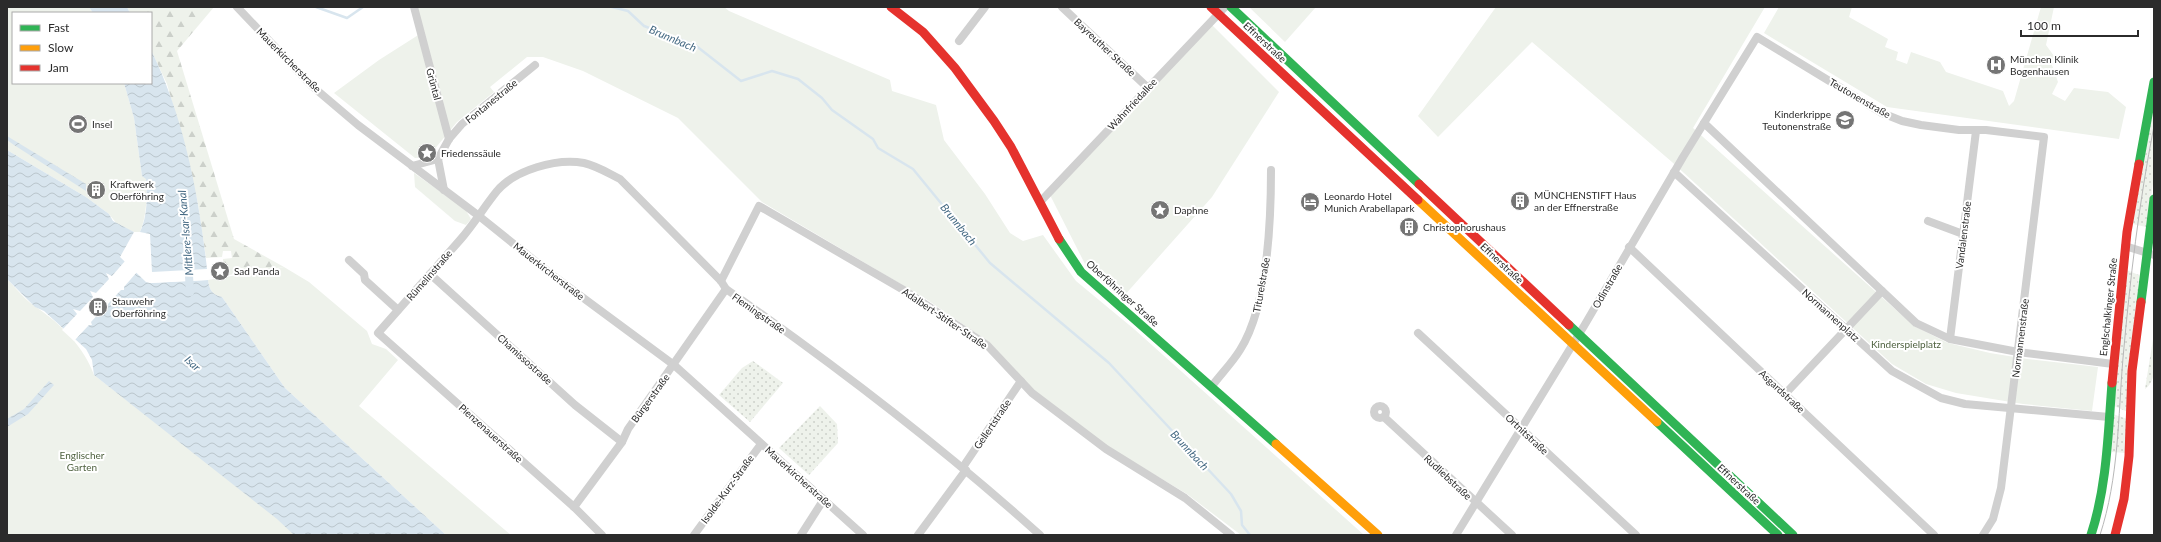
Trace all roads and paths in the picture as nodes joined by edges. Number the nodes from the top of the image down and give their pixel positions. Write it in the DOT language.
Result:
graph roads {
  1 [pos="237,7"];
  2 [pos="414,7"];
  3 [pos="892,7"];
  4 [pos="986,7"];
  5 [pos="1062,7"];
  6 [pos="1211,7"];
  7 [pos="1225,7"];
  8 [pos="1230,7"];
  9 [pos="1219,14"];
  10 [pos="1757,37"];
  11 [pos="959,41"];
  12 [pos="535,65"];
  13 [pos="2154,82"];
  14 [pos="1147,87"];
  15 [pos="1704,123"];
  16 [pos="1976,131"];
  17 [pos="2044,137"];
  18 [pos="449,139"];
  19 [pos="438,159"];
  20 [pos="412,166"];
  21 [pos="1271,170"];
  22 [pos="1674,172"];
  23 [pos="444,190"];
  24 [pos="2154,199"];
  25 [pos="1040,202"];
  26 [pos="479,216"];
  27 [pos="1928,221"];
  28 [pos="1963,234"];
  29 [pos="2125,246"];
  30 [pos="1629,247"];
  31 [pos="2152,252"];
  32 [pos="349,260"];
  33 [pos="430,274"];
  34 [pos="721,281"];
  35 [pos="726,289"];
  36 [pos="1882,291"];
  37 [pos="398,310"];
  38 [pos="1846,329"];
  39 [pos="378,333"];
  40 [pos="1418,333"];
  41 [pos="1578,334"];
  42 [pos="1950,339"];
  43 [pos="1573,343"];
  44 [pos="2018,352"];
  45 [pos="2113,364"];
  46 [pos="674,365"];
  47 [pos="1021,381"];
  48 [pos="1212,386"];
  49 [pos="1785,394"];
  50 [pos="2012,410"];
  51 [pos="1384,417"];
  52 [pos="2110,418"];
  53 [pos="1521,428"];
  54 [pos="622,442"];
  55 [pos="761,444"];
  56 [pos="965,468"];
  57 [pos="824,499"];
  58 [pos="1475,503"];
  59 [pos="574,507"];
  60 [pos="602,535"];
  61 [pos="694,535"];
  62 [pos="801,535"];
  63 [pos="863,535"];
  64 [pos="918,535"];
  65 [pos="1040,535"];
  66 [pos="1232,535"];
  67 [pos="1378,535"];
  68 [pos="1456,535"];
  69 [pos="1512,535"];
  70 [pos="1636,535"];
  71 [pos="1778,535"];
  72 [pos="1793,535"];
  73 [pos="1934,535"];
  74 [pos="1983,535"];
  75 [pos="2091,535"];
  76 [pos="2115,535"];
  1 -- 20 [label="street, Mauerkircherstraße"];
  2 -- 18 [label="street, Grüntal"];
  3 -- 25 [label="main road, Oberföhringer Straße"];
  4 -- 11 [label="street"];
  5 -- 14 [label="street, Bayreuther Straße"];
  6 -- 9 [label="main road, Effnerstraße"];
  7 -- 9 [label="street, Wahnfriedallee"];
  8 -- 41 [label="main road, Effnerstraße"];
  9 -- 14 [label="street, Wahnfriedallee"];
  9 -- 43 [label="main road, Effnerstraße"];
  10 -- 15 [label="street, Odinstraße"];
  10 -- 16 [label="street, Teutonenstraße"];
  12 -- 18 [label="street, Fontanestraße"];
  13 -- 29 [label="main road, Englschalkinger Straße"];
  14 -- 25 [label="street, Wahnfriedallee"];
  15 -- 22 [label="street, Odinstraße"];
  15 -- 36 [label="street"];
  16 -- 17 [label="street, Teutonenstraße"];
  16 -- 28 [label="street, Vandalenstraße"];
  17 -- 44 [label="street, Normannenstraße"];
  18 -- 19 [label="street"];
  19 -- 20 [label="street"];
  19 -- 23 [label="street"];
  20 -- 23 [label="street, Mauerkircherstraße"];
  21 -- 48 [label="street, Titurelstraße"];
  22 -- 30 [label="street, Odinstraße"];
  22 -- 38 [label="street, Normannenplatz"];
  23 -- 26 [label="street, Mauerkircherstraße"];
  24 -- 31 [label="main road"];
  25 -- 48 [label="main road, Oberföhringer Straße"];
  26 -- 33 [label="street, Rümelinstraße"];
  26 -- 34 [label="street, Flemingstraße"];
  26 -- 46 [label="street, Mauerkircherstraße"];
  27 -- 28 [label="street"];
  28 -- 42 [label="street, Vandalenstraße"];
  29 -- 31 [label="street"];
  29 -- 45 [label="main road, Englschalkinger Straße"];
  30 -- 41 [label="street, Odinstraße"];
  30 -- 49 [label="street, Asgardstraße"];
  31 -- 76 [label="main road"];
  32 -- 37 [label="street"];
  33 -- 37 [label="street, Rümelinstraße"];
  33 -- 54 [label="street, Chamissostraße"];
  34 -- 35 [label="street, Flemingstraße"];
  34 -- 47 [label="street, Adalbert-Stifter-Straße"];
  35 -- 46 [label="street, Bürgerstraße"];
  35 -- 56 [label="street, Flemingstraße"];
  36 -- 38 [label="street"];
  36 -- 42 [label="street"];
  37 -- 39 [label="street, Rümelinstraße"];
  38 -- 49 [label="street"];
  38 -- 50 [label="street, Normannenplatz"];
  39 -- 59 [label="street, Pienzenauerstraße"];
  40 -- 53 [label="street, Ortnitstraße"];
  41 -- 43 [label="street, Odinstraße"];
  41 -- 72 [label="main road, Effnerstraße"];
  42 -- 44 [label="street"];
  43 -- 53 [label="street, Odinstraße"];
  43 -- 71 [label="main road, Effnerstraße"];
  44 -- 45 [label="street"];
  44 -- 50 [label="street, Normannenstraße"];
  45 -- 52 [label="main road, Englschalkinger Straße"];
  46 -- 54 [label="street, Bürgerstraße"];
  46 -- 55 [label="street, Mauerkircherstraße"];
  47 -- 56 [label="street, Gellertstraße"];
  47 -- 66 [label="street, Adalbert-Stifter-Straße"];
  48 -- 67 [label="main road, Oberföhringer Straße"];
  49 -- 73 [label="street, Asgardstraße"];
  50 -- 52 [label="street, Normannenplatz"];
  50 -- 74 [label="street, Normannenstraße"];
  51 -- 58 [label="street, Rudliebstraße"];
  52 -- 75 [label="main road, Englschalkinger Straße"];
  53 -- 58 [label="street, Odinstraße"];
  53 -- 70 [label="street, Ortnitstraße"];
  54 -- 59 [label="street, Bürgerstraße"];
  55 -- 57 [label="street, Mauerkircherstraße"];
  55 -- 61 [label="street, Isolde-Kurz-Straße"];
  56 -- 64 [label="street, Gellertstraße"];
  56 -- 65 [label="street, Flemingstraße"];
  57 -- 62 [label="street"];
  57 -- 63 [label="street, Mauerkircherstraße"];
  58 -- 68 [label="street, Odinstraße"];
  58 -- 69 [label="street, Rudliebstraße"];
  59 -- 60 [label="street, Pienzenauerstraße"];
}
